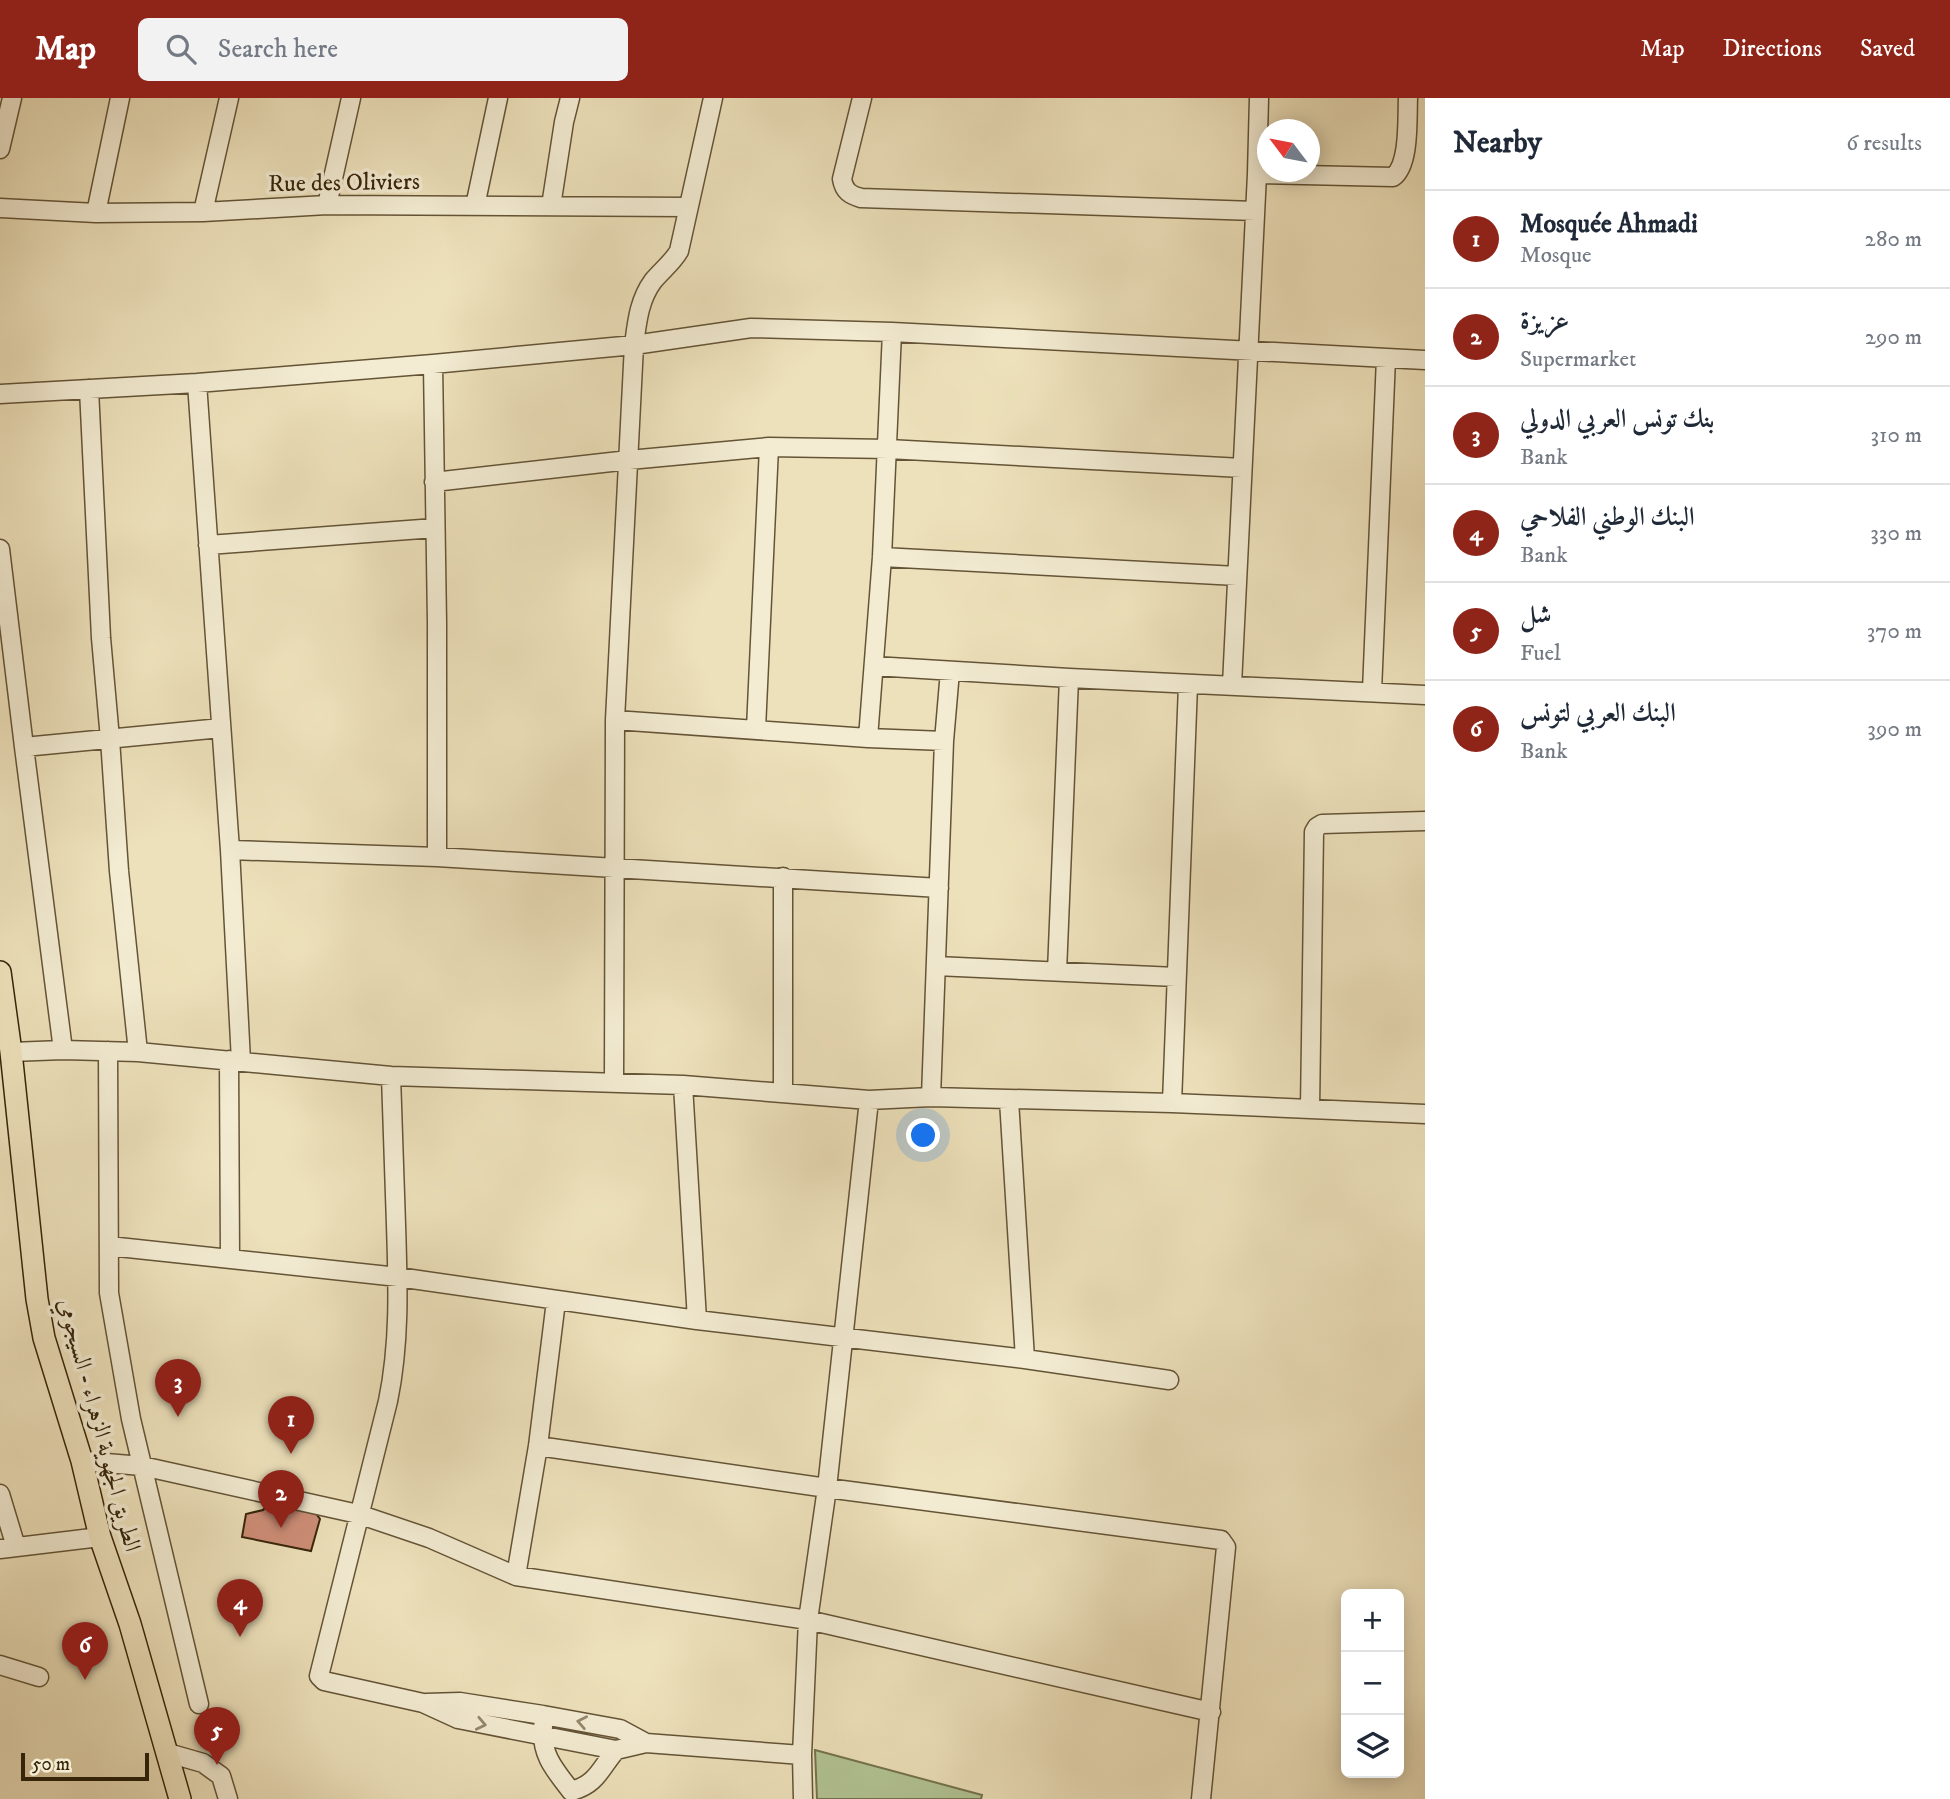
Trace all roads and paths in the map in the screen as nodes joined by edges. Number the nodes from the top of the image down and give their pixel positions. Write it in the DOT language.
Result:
graph roads {
  1 [pos="12,98"];
  2 [pos="120,98"];
  3 [pos="229,98"];
  4 [pos="351,98"];
  5 [pos="498,98"];
  6 [pos="570,98"];
  7 [pos="713,98"];
  8 [pos="862,98"];
  9 [pos="1259,98"];
  10 [pos="1408,98"];
  11 [pos="1258,119"];
  12 [pos="0,149"];
  13 [pos="1257,174"];
  14 [pos="1320,175"];
  15 [pos="327,205"];
  16 [pos="475,206"];
  17 [pos="551,206"];
  18 [pos="688,207"];
  19 [pos="0,208"];
  20 [pos="1255,211"];
  21 [pos="203,212"];
  22 [pos="96,213"];
  23 [pos="892,332"];
  24 [pos="634,345"];
  25 [pos="1249,351"];
  26 [pos="1386,358"];
  27 [pos="1425,360"];
  28 [pos="433,364"];
  29 [pos="197,383"];
  30 [pos="89,389"];
  31 [pos="0,394"];
  32 [pos="769,447"];
  33 [pos="888,449"];
  34 [pos="629,460"];
  35 [pos="1242,468"];
  36 [pos="434,482"];
  37 [pos="435,528"];
  38 [pos="208,545"];
  39 [pos="0,550"];
  40 [pos="882,557"];
  41 [pos="1237,576"];
  42 [pos="874,666"];
  43 [pos="950,671"];
  44 [pos="1069,678"];
  45 [pos="1188,685"];
  46 [pos="1232,685"];
  47 [pos="1372,691"];
  48 [pos="1425,695"];
  49 [pos="615,720"];
  50 [pos="221,728"];
  51 [pos="755,729"];
  52 [pos="868,738"];
  53 [pos="110,739"];
  54 [pos="944,741"];
  55 [pos="24,747"];
  56 [pos="1425,821"];
  57 [pos="230,850"];
  58 [pos="437,857"];
  59 [pos="614,868"];
  60 [pos="783,877"];
  61 [pos="939,888"];
  62 [pos="936,966"];
  63 [pos="0,972"];
  64 [pos="1057,972"];
  65 [pos="1176,977"];
  66 [pos="63,1049"];
  67 [pos="108,1051"];
  68 [pos="11,1052"];
  69 [pos="138,1052"];
  70 [pos="235,1060"];
  71 [pos="391,1076"];
  72 [pos="614,1082"];
  73 [pos="683,1085"];
  74 [pos="782,1092"];
  75 [pos="931,1097"];
  76 [pos="869,1100"];
  77 [pos="1009,1100"];
  78 [pos="1172,1103"];
  79 [pos="1310,1109"];
  80 [pos="1425,1114"];
  81 [pos="109,1246"];
  82 [pos="230,1259"];
  83 [pos="398,1277"];
  84 [pos="556,1301"];
  85 [pos="697,1320"];
  86 [pos="843,1338"];
  87 [pos="1026,1359"];
  88 [pos="1169,1380"];
  89 [pos="538,1446"];
  90 [pos="82,1461"];
  91 [pos="142,1466"];
  92 [pos="827,1488"];
  93 [pos="0,1494"];
  94 [pos="358,1514"];
  95 [pos="100,1536"];
  96 [pos="8,1548"];
  97 [pos="516,1576"];
  98 [pos="808,1620"];
  99 [pos="0,1665"];
  100 [pos="39,1677"];
  101 [pos="423,1703"];
  102 [pos="199,1704"];
  103 [pos="1211,1712"];
  104 [pos="544,1715"];
  105 [pos="542,1736"];
  106 [pos="646,1743"];
  107 [pos="616,1750"];
  108 [pos="168,1754"];
  109 [pos="802,1755"];
  110 [pos="180,1799"];
  111 [pos="228,1799"];
  112 [pos="803,1799"];
  113 [pos="1201,1799"];
  1 -- 12 [label="street"];
  2 -- 22 [label="street"];
  3 -- 21 [label="street"];
  4 -- 15 [label="street"];
  5 -- 16 [label="street"];
  6 -- 17 [label="street"];
  7 -- 18 [label="street"];
  8 -- 20 [label="street"];
  9 -- 11 [label="street"];
  10 -- 14 [label="street"];
  13 -- 20 [label="street"];
  15 -- 16 [label="street, Rue des Oliviers"];
  15 -- 21 [label="street, Rue des Oliviers"];
  16 -- 17 [label="street, Rue des Oliviers"];
  17 -- 18 [label="street, Rue des Oliviers"];
  18 -- 24 [label="street"];
  19 -- 22 [label="street, Rue des Oliviers"];
  20 -- 25 [label="street"];
  21 -- 22 [label="street, Rue des Oliviers"];
  23 -- 24 [label="street"];
  23 -- 25 [label="street"];
  23 -- 33 [label="street"];
  24 -- 28 [label="street"];
  24 -- 34 [label="street"];
  25 -- 26 [label="street"];
  25 -- 35 [label="street"];
  26 -- 27 [label="street"];
  26 -- 47 [label="street"];
  28 -- 29 [label="street"];
  28 -- 36 [label="street"];
  29 -- 30 [label="street"];
  29 -- 38 [label="street"];
  30 -- 31 [label="street"];
  30 -- 53 [label="street"];
  32 -- 33 [label="street"];
  32 -- 34 [label="street"];
  32 -- 51 [label="street"];
  33 -- 35 [label="street"];
  33 -- 40 [label="street"];
  34 -- 36 [label="street"];
  34 -- 49 [label="street"];
  35 -- 41 [label="street"];
  36 -- 37 [label="street"];
  37 -- 38 [label="street"];
  37 -- 58 [label="street"];
  38 -- 50 [label="street"];
  39 -- 55 [label="street"];
  40 -- 41 [label="street"];
  40 -- 42 [label="street"];
  41 -- 46 [label="street"];
  42 -- 43 [label="street"];
  42 -- 52 [label="street"];
  43 -- 44 [label="street"];
  43 -- 54 [label="street"];
  44 -- 45 [label="street"];
  44 -- 64 [label="street"];
  45 -- 46 [label="street"];
  45 -- 65 [label="street"];
  46 -- 47 [label="street"];
  47 -- 48 [label="street"];
  49 -- 51 [label="street"];
  49 -- 59 [label="street"];
  50 -- 53 [label="street"];
  50 -- 57 [label="street"];
  51 -- 52 [label="street"];
  52 -- 54 [label="street"];
  53 -- 55 [label="street"];
  53 -- 69 [label="street"];
  54 -- 61 [label="street"];
  55 -- 66 [label="street"];
  56 -- 79 [label="street"];
  57 -- 58 [label="street"];
  57 -- 70 [label="street"];
  58 -- 59 [label="street"];
  59 -- 60 [label="street"];
  59 -- 72 [label="street"];
  60 -- 61 [label="street"];
  60 -- 74 [label="street"];
  61 -- 62 [label="street"];
  62 -- 64 [label="street"];
  62 -- 75 [label="street"];
  63 -- 68 [label="main road, الطريق الجهوية الزهراء - السيجومي"];
  64 -- 65 [label="street"];
  65 -- 78 [label="street"];
  66 -- 67 [label="street"];
  66 -- 68 [label="street"];
  67 -- 69 [label="street"];
  67 -- 81 [label="street"];
  68 -- 90 [label="main road, الطريق الجهوية الزهراء - السيجومي"];
  69 -- 70 [label="street"];
  70 -- 71 [label="street"];
  70 -- 82 [label="street"];
  71 -- 72 [label="street"];
  71 -- 83 [label="street"];
  72 -- 73 [label="street"];
  73 -- 74 [label="street"];
  73 -- 85 [label="street"];
  74 -- 76 [label="street"];
  75 -- 76 [label="street"];
  75 -- 77 [label="street"];
  76 -- 86 [label="street"];
  77 -- 78 [label="street"];
  77 -- 87 [label="street"];
  78 -- 79 [label="street"];
  79 -- 80 [label="street"];
  81 -- 82 [label="street"];
  81 -- 91 [label="street"];
  82 -- 83 [label="street"];
  83 -- 84 [label="street"];
  83 -- 94 [label="street"];
  84 -- 85 [label="street"];
  84 -- 89 [label="street"];
  85 -- 86 [label="street"];
  86 -- 87 [label="street"];
  86 -- 92 [label="street"];
  87 -- 88 [label="street"];
  89 -- 92 [label="street"];
  89 -- 97 [label="street"];
  90 -- 91 [label="street"];
  90 -- 95 [label="main road, الطريق الجهوية الزهراء - السيجومي"];
  91 -- 94 [label="street"];
  91 -- 102 [label="street"];
  92 -- 98 [label="street"];
  92 -- 103 [label="street"];
  93 -- 96 [label="street"];
  94 -- 97 [label="street"];
  94 -- 101 [label="street"];
  95 -- 96 [label="street"];
  95 -- 108 [label="main road, الطريق الجهوية الزهراء - السيجومي"];
  97 -- 98 [label="street"];
  98 -- 103 [label="street"];
  98 -- 109 [label="street"];
  99 -- 100 [label="street"];
  101 -- 104 [label="street"];
  101 -- 105 [label="street, one-way"];
  103 -- 113 [label="street"];
  104 -- 105 [label="street"];
  106 -- 104 [label="street, one-way"];
  105 -- 107 [label="street"];
  105 -- 107 [label="street"];
  106 -- 107 [label="street"];
  106 -- 109 [label="street"];
  108 -- 110 [label="main road, الطريق الجهوية الزهراء - السيجومي"];
  108 -- 111 [label="street"];
  109 -- 112 [label="street"];
}
